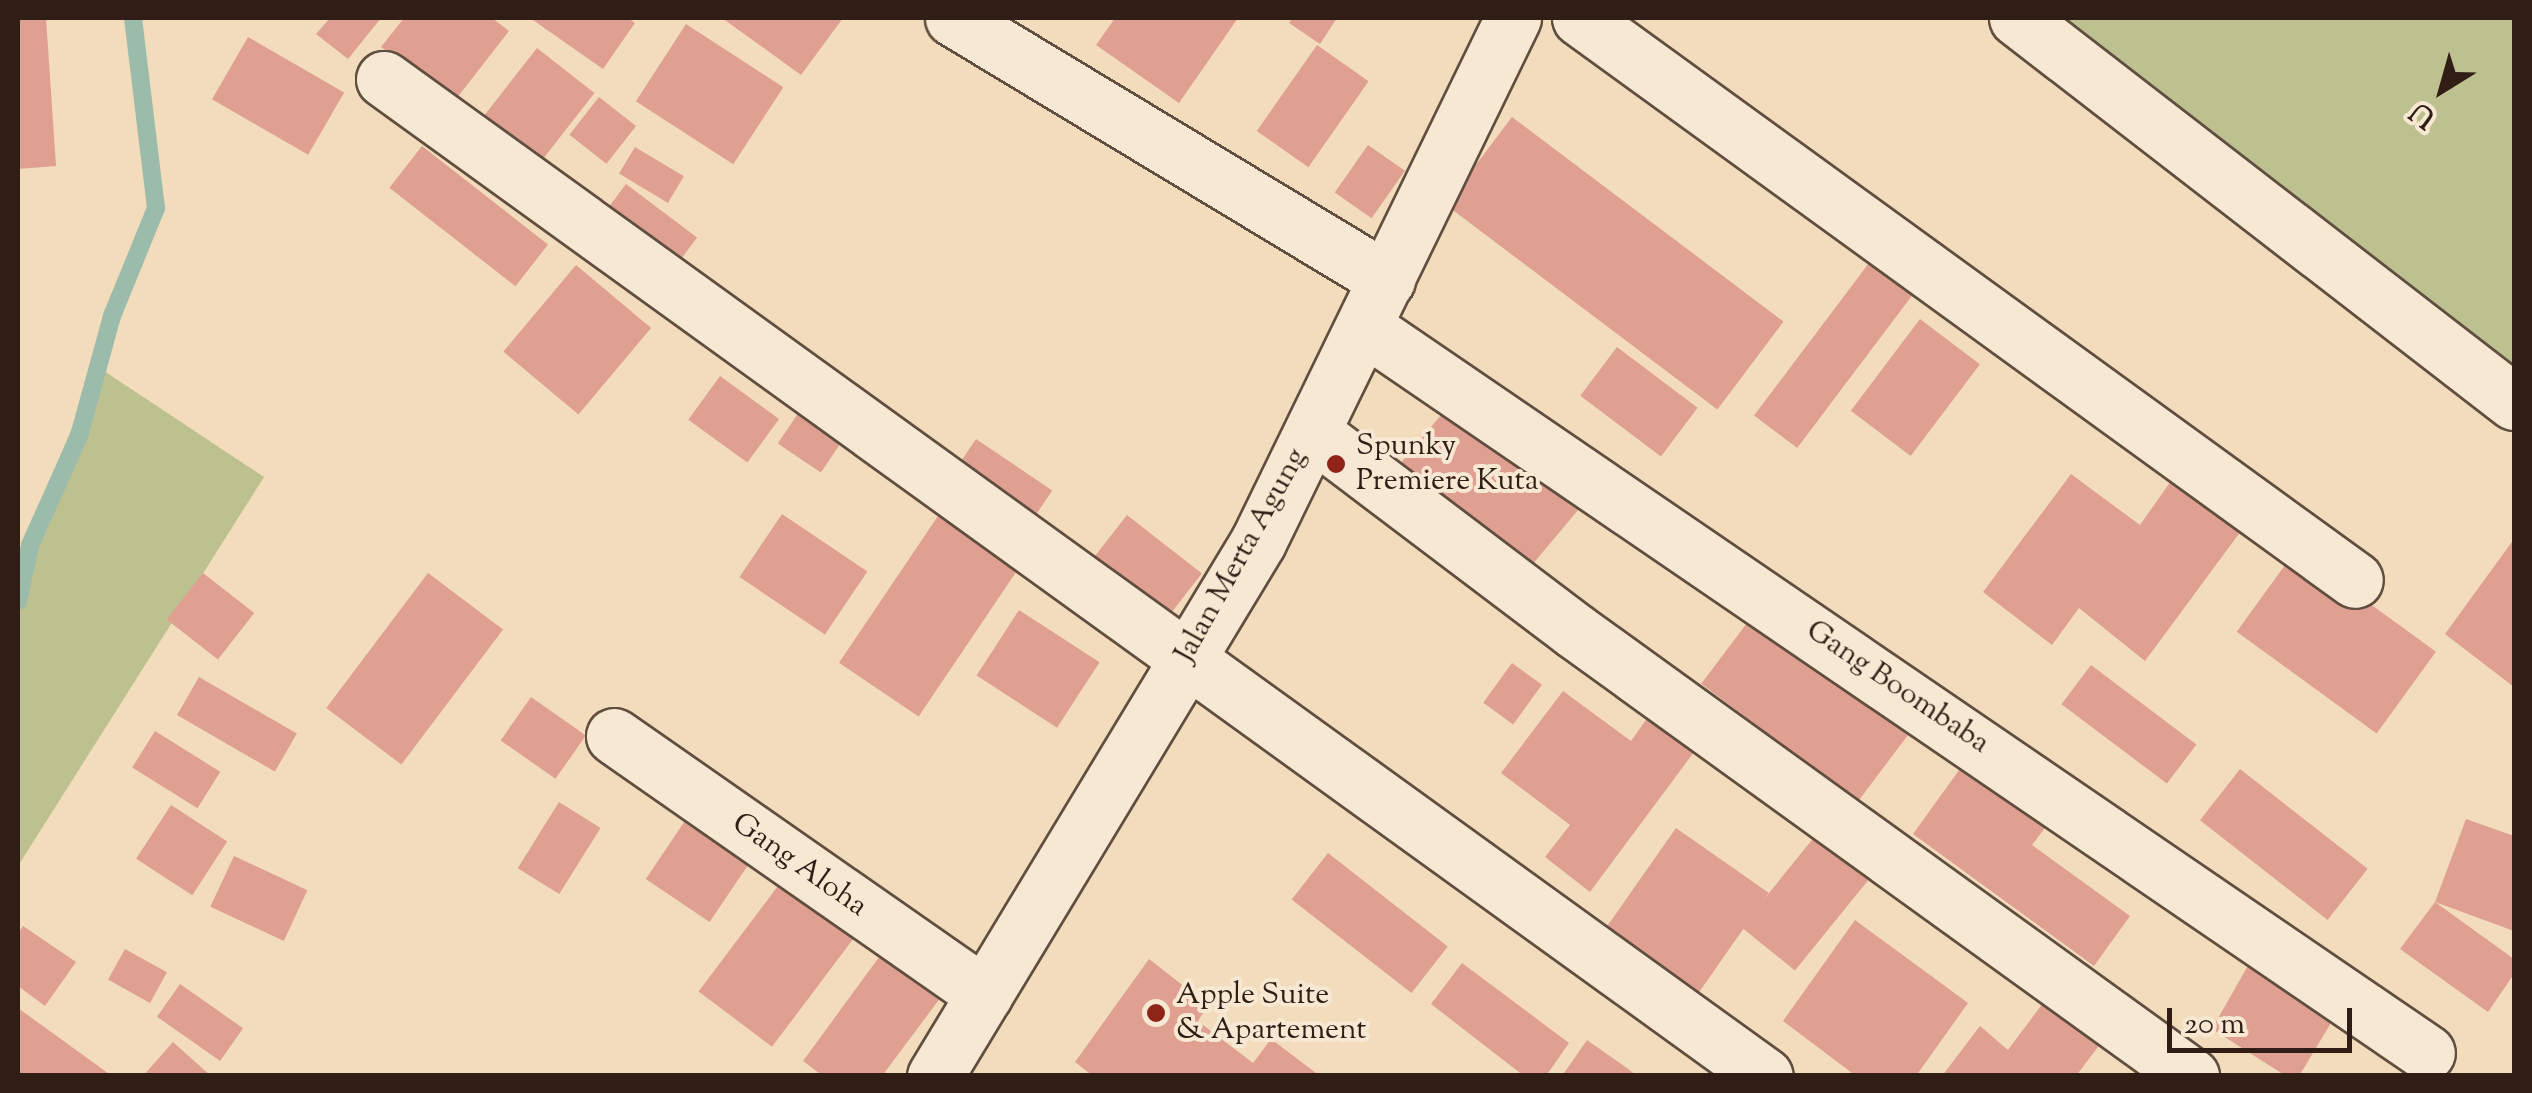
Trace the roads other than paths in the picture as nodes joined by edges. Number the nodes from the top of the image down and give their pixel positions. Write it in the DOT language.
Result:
graph roads {
  1 [pos="953,18"];
  2 [pos="1514,18"];
  3 [pos="1580,18"];
  4 [pos="2017,18"];
  5 [pos="384,79"];
  6 [pos="1376,304"];
  7 [pos="2514,402"];
  8 [pos="1312,432"];
  9 [pos="2355,580"];
  10 [pos="1186,658"];
  11 [pos="614,736"];
  12 [pos="985,995"];
  13 [pos="2427,1053"];
  14 [pos="935,1076"];
  15 [pos="1765,1076"];
  16 [pos="2190,1076"];
  1 -- 6 [label="street, Gang Boombaba"];
  2 -- 6 [label="street, Jalan Merta Agung"];
  3 -- 9 [label="street"];
  4 -- 7 [label="street"];
  5 -- 10 [label="street"];
  6 -- 8 [label="street, Jalan Merta Agung"];
  6 -- 13 [label="street, Gang Boombaba"];
  8 -- 10 [label="street, Jalan Merta Agung"];
  8 -- 16 [label="street"];
  10 -- 12 [label="street, Jalan Merta Agung"];
  10 -- 15 [label="street"];
  11 -- 12 [label="street, Gang Aloha"];
  12 -- 14 [label="street, Jalan Merta Agung"];
}
